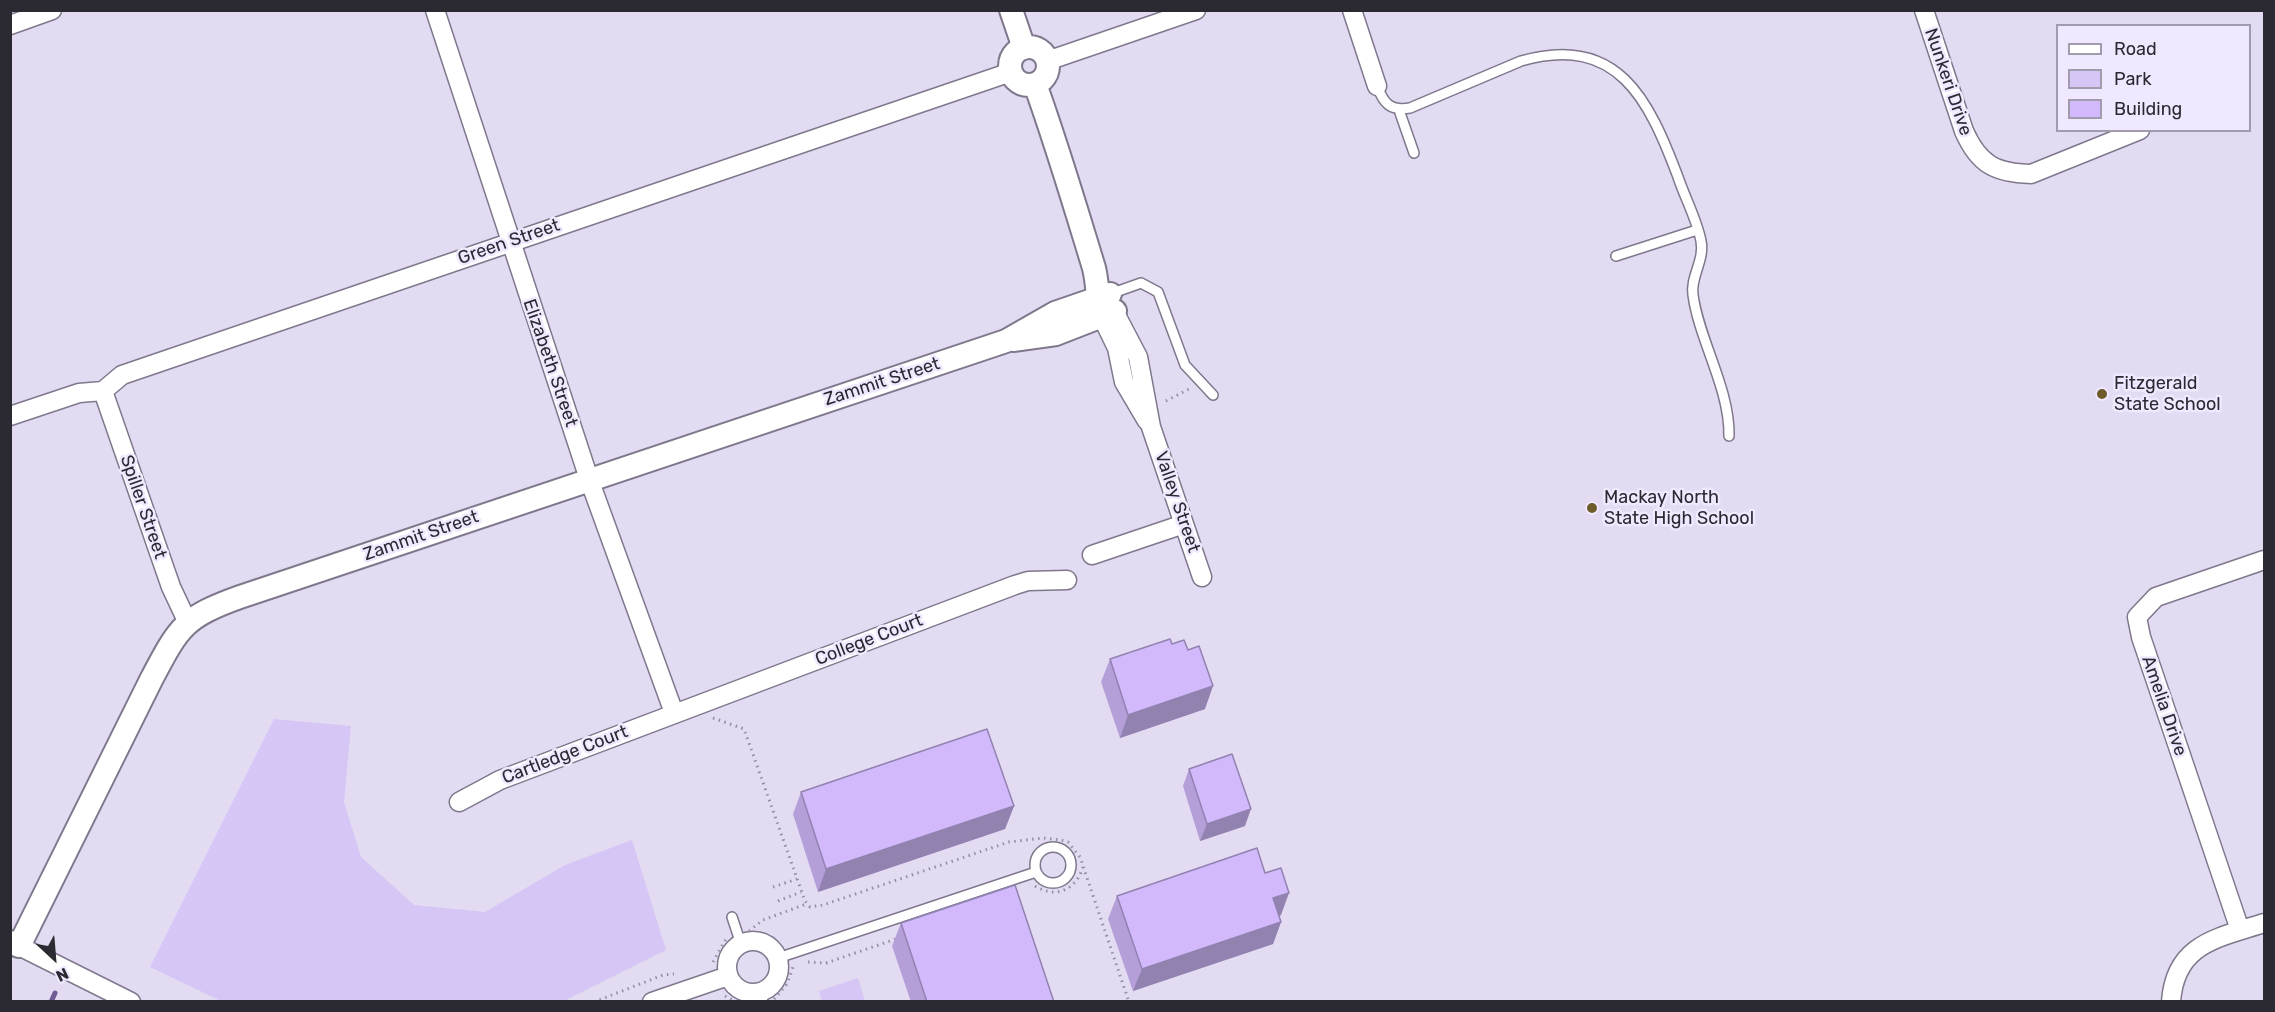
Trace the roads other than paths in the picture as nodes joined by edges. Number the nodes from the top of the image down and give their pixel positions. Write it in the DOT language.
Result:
graph roads {
  1 [pos="52,10"];
  2 [pos="435,10"];
  3 [pos="1011,10"];
  4 [pos="1196,10"];
  5 [pos="1352,10"];
  6 [pos="1924,10"];
  7 [pos="10,25"];
  8 [pos="1024,48"];
  9 [pos="1047,61"];
  10 [pos="1011,72"];
  11 [pos="1035,84"];
  12 [pos="1377,86"];
  13 [pos="1399,110"];
  14 [pos="2135,132"];
  15 [pos="1414,153"];
  16 [pos="1697,230"];
  17 [pos="509,241"];
  18 [pos="1616,256"];
  19 [pos="1106,306"];
  20 [pos="103,391"];
  21 [pos="1213,394"];
  22 [pos="10,416"];
  23 [pos="1728,436"];
  24 [pos="590,479"];
  25 [pos="1184,524"];
  26 [pos="1092,555"];
  27 [pos="2265,560"];
  28 [pos="1203,577"];
  29 [pos="1067,580"];
  30 [pos="187,621"];
  31 [pos="674,713"];
  32 [pos="459,802"];
  33 [pos="1036,872"];
  34 [pos="732,917"];
  35 [pos="2265,922"];
  36 [pos="2240,930"];
  37 [pos="739,939"];
  38 [pos="15,944"];
  39 [pos="777,958"];
  40 [pos="728,976"];
  41 [pos="764,998"];
  42 [pos="131,1002"];
  43 [pos="652,1002"];
  44 [pos="2171,1002"];
  1 -- 7 [label="street"];
  2 -- 17 [label="street, Elizabeth Street"];
  3 -- 8 [label="street"];
  4 -- 9 [label="street"];
  5 -- 12 [label="street"];
  6 -- 14 [label="street, Nunkeri Drive"];
  8 -- 9 [label="street"];
  8 -- 10 [label="street"];
  9 -- 11 [label="street"];
  10 -- 11 [label="street"];
  10 -- 17 [label="street, Green Street"];
  11 -- 19 [label="street, Valley Street"];
  12 -- 13 [label="lane"];
  13 -- 15 [label="lane"];
  13 -- 16 [label="lane"];
  16 -- 18 [label="lane"];
  16 -- 23 [label="lane"];
  17 -- 20 [label="street, Green Street"];
  17 -- 24 [label="street, Elizabeth Street"];
  19 -- 21 [label="lane"];
  19 -- 24 [label="street, Zammit Street"];
  19 -- 25 [label="street, Valley Street"];
  20 -- 22 [label="street, Green Street"];
  20 -- 30 [label="street, Spiller Street"];
  24 -- 30 [label="street, Zammit Street"];
  24 -- 31 [label="street, Elizabeth Street"];
  25 -- 26 [label="street"];
  25 -- 28 [label="street, Valley Street"];
  27 -- 36 [label="street, Amelia Drive"];
  29 -- 31 [label="street, College Court"];
  30 -- 38 [label="street, Zammit Street"];
  31 -- 32 [label="street, Cartledge Court"];
  33 -- 33 [label="lane"];
  33 -- 39 [label="lane"];
  34 -- 37 [label="lane"];
  35 -- 36 [label="street"];
  36 -- 44 [label="street"];
  37 -- 39 [label="street"];
  37 -- 40 [label="street"];
  38 -- 42 [label="street"];
  39 -- 41 [label="street"];
  40 -- 41 [label="street"];
  40 -- 43 [label="street"];
}
